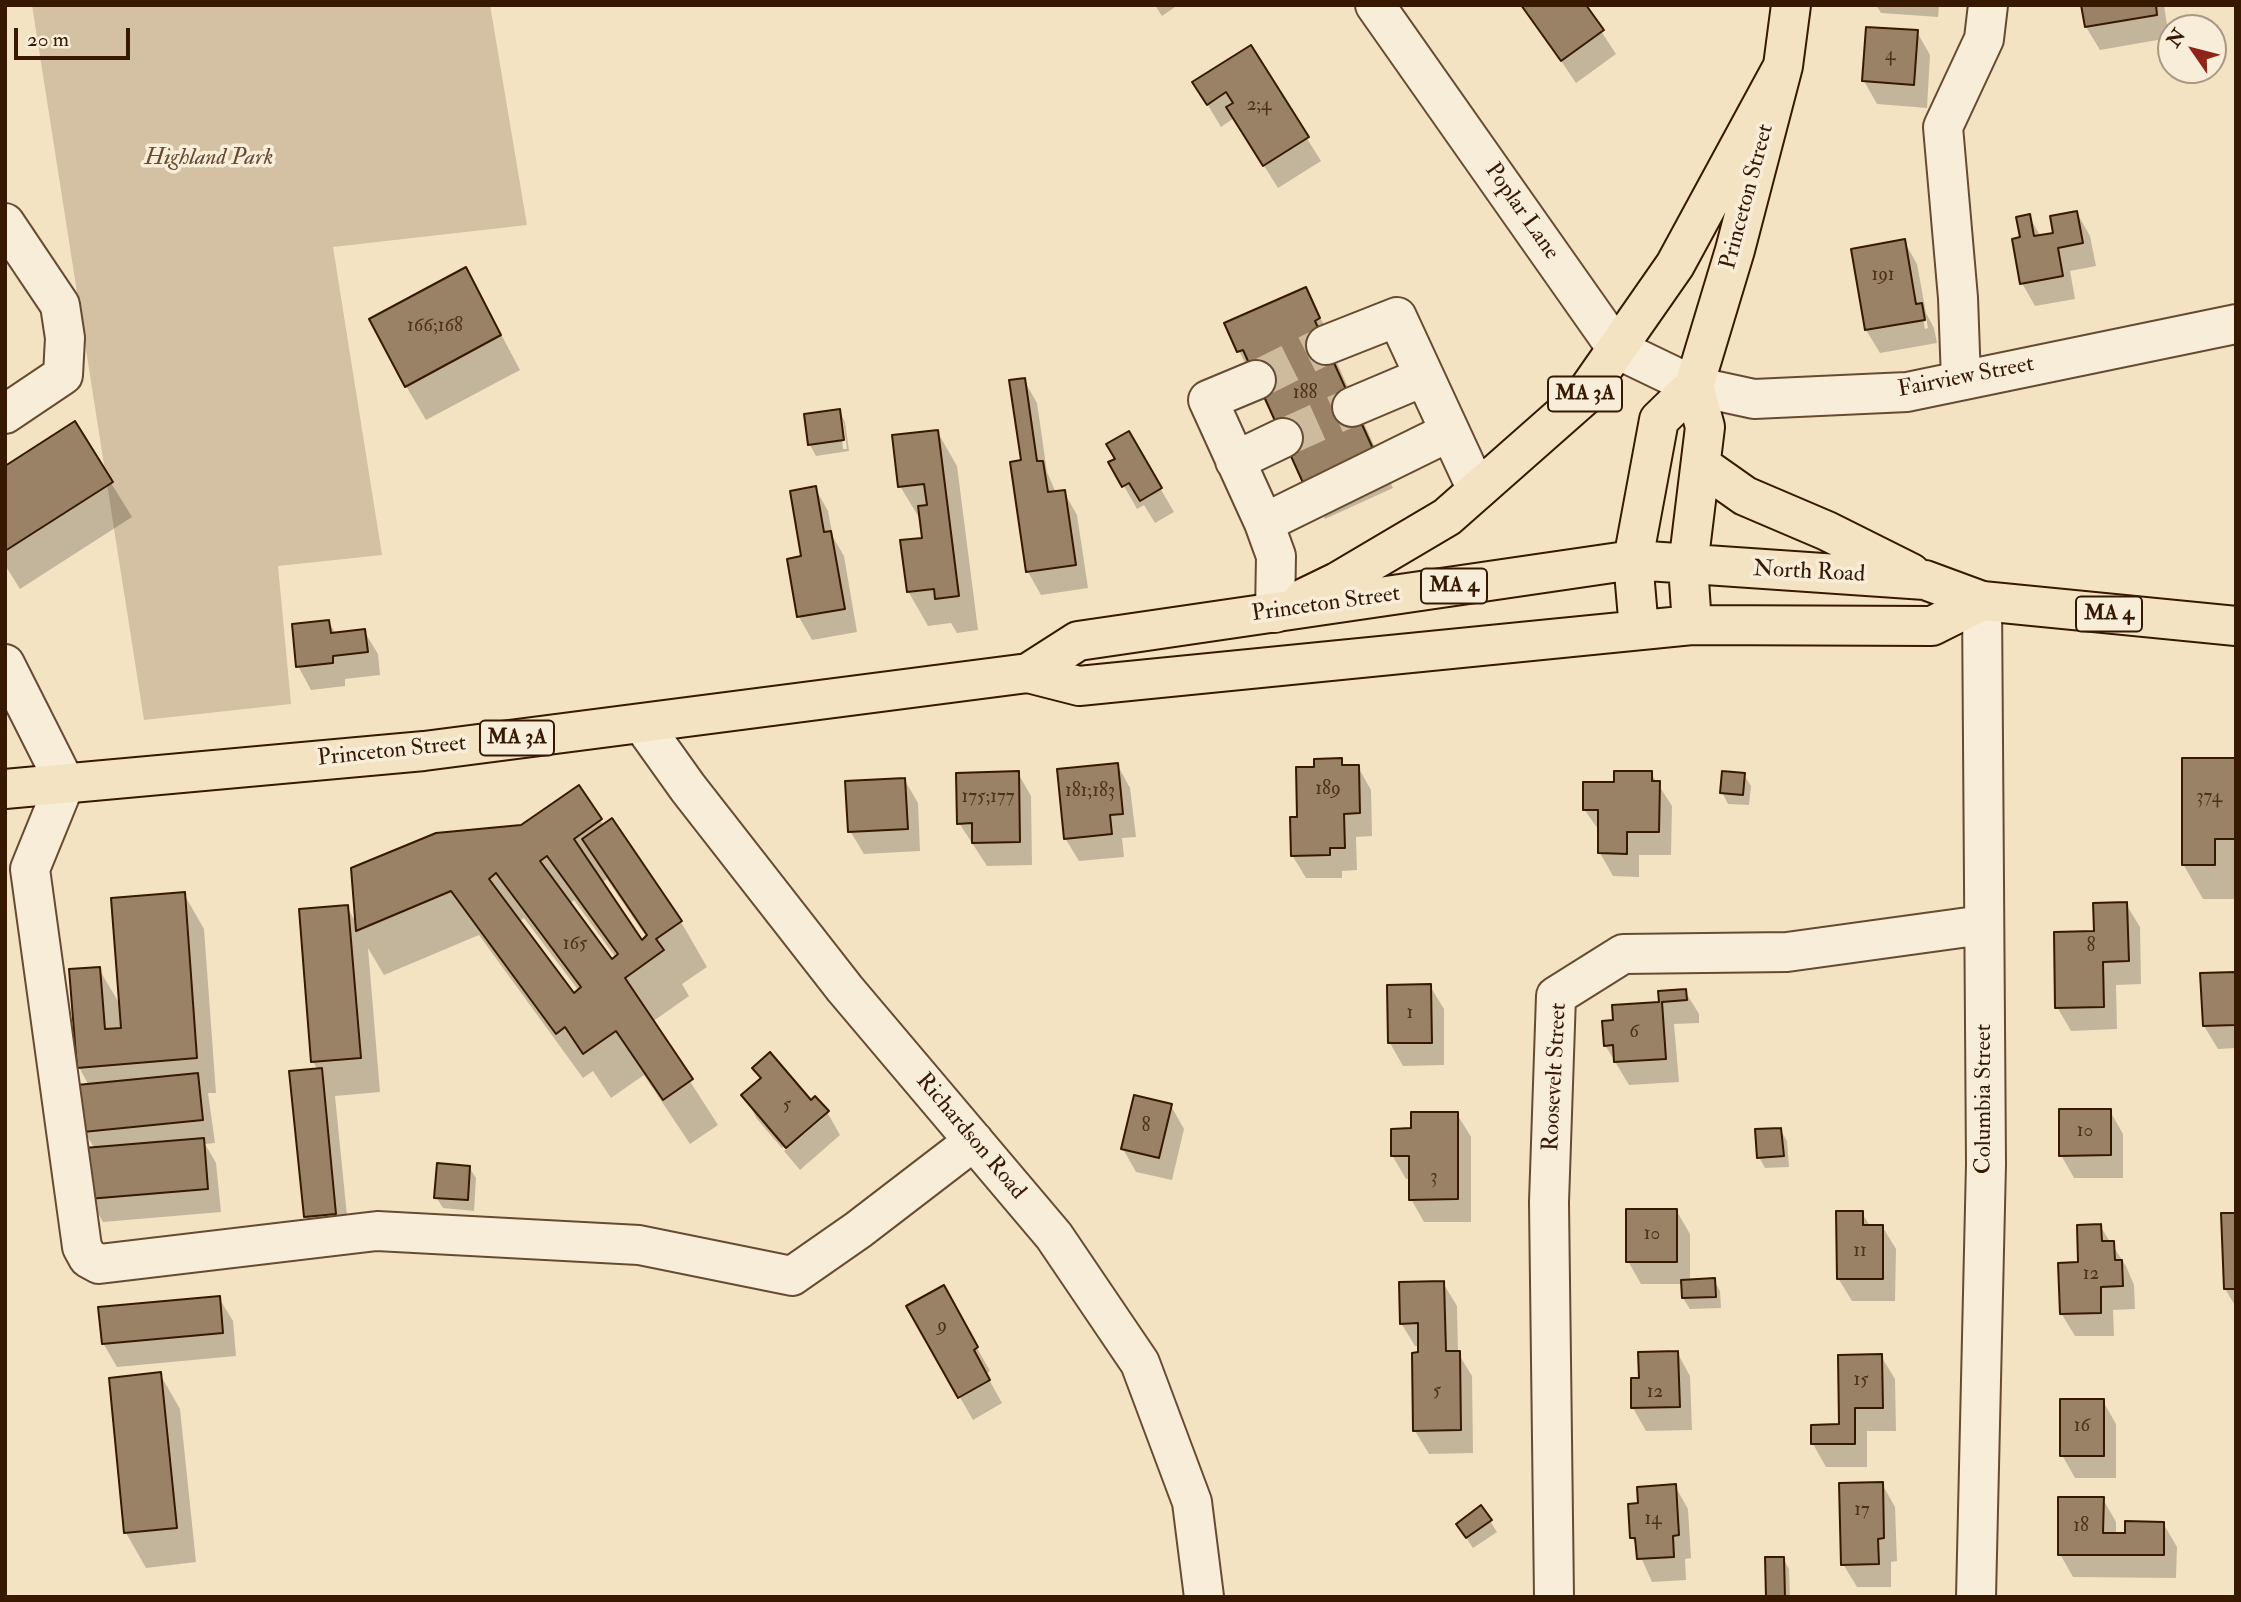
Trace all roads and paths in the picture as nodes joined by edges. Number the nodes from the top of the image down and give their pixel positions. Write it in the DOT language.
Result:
graph roads {
  1 [pos="1375,5"];
  2 [pos="1791,5"];
  3 [pos="1988,5"];
  4 [pos="1783,66"];
  5 [pos="5,223"];
  6 [pos="2236,324"];
  7 [pos="1326,345"];
  8 [pos="1617,349"];
  9 [pos="1423,377"];
  10 [pos="1256,380"];
  11 [pos="1961,380"];
  12 [pos="1695,386"];
  13 [pos="1352,407"];
  14 [pos="5,414"];
  15 [pos="1449,432"];
  16 [pos="1283,438"];
  17 [pos="1235,461"];
  18 [pos="1701,465"];
  19 [pos="1477,491"];
  20 [pos="1264,523"];
  21 [pos="1633,560"];
  22 [pos="1688,566"];
  23 [pos="1925,580"];
  24 [pos="1982,601"];
  25 [pos="1275,613"];
  26 [pos="1692,625"];
  27 [pos="2236,626"];
  28 [pos="1639,630"];
  29 [pos="5,664"];
  30 [pos="1028,673"];
  31 [pos="643,725"];
  32 [pos="65,783"];
  33 [pos="5,789"];
  34 [pos="1983,925"];
  35 [pos="974,1141"];
  36 [pos="1204,1597"];
  37 [pos="1554,1597"];
  38 [pos="1976,1597"];
  1 -- 8 [label="street, Poplar Lane"];
  2 -- 4 [label="main road, Princeton Street / MA 3A"];
  3 -- 11 [label="street"];
  4 -- 8 [label="main road, MA 3A"];
  4 -- 12 [label="main road, Princeton Street / MA 3A"];
  5 -- 14 [label="street"];
  6 -- 11 [label="street, Fairview Street"];
  7 -- 9 [label="street"];
  8 -- 12 [label="street, Poplar Lane"];
  8 -- 19 [label="main road, MA 3A"];
  9 -- 13 [label="street"];
  9 -- 15 [label="street"];
  10 -- 17 [label="street"];
  11 -- 12 [label="street, Fairview Street"];
  12 -- 18 [label="main road"];
  12 -- 21 [label="main road"];
  15 -- 19 [label="street"];
  15 -- 20 [label="street"];
  16 -- 17 [label="street"];
  17 -- 20 [label="street"];
  18 -- 22 [label="main road"];
  18 -- 23 [label="main road"];
  19 -- 25 [label="main road, MA 3A"];
  20 -- 25 [label="street"];
  21 -- 22 [label="main road, North Road / MA 4"];
  21 -- 25 [label="main road, Princeton Street / MA 4"];
  21 -- 28 [label="main road"];
  22 -- 23 [label="main road, North Road / MA 4"];
  22 -- 26 [label="main road"];
  23 -- 24 [label="main road, North Road / MA 4"];
  24 -- 26 [label="main road"];
  24 -- 27 [label="main road, North Road / MA 4"];
  24 -- 34 [label="street, Columbia Street"];
  25 -- 30 [label="main road, Princeton Street / MA 3A"];
  26 -- 28 [label="main road, Princeton Street / MA 3A"];
  28 -- 30 [label="main road, Princeton Street / MA 3A"];
  29 -- 32 [label="street"];
  30 -- 31 [label="main road, Princeton Street / MA 3A"];
  31 -- 32 [label="main road, Princeton Street / MA 3A"];
  31 -- 35 [label="street, Richardson Road"];
  32 -- 33 [label="main road, Princeton Street / MA 3A"];
  32 -- 35 [label="street"];
  34 -- 37 [label="street, Roosevelt Street"];
  34 -- 38 [label="street, Columbia Street"];
  35 -- 36 [label="street, Richardson Road"];
}
